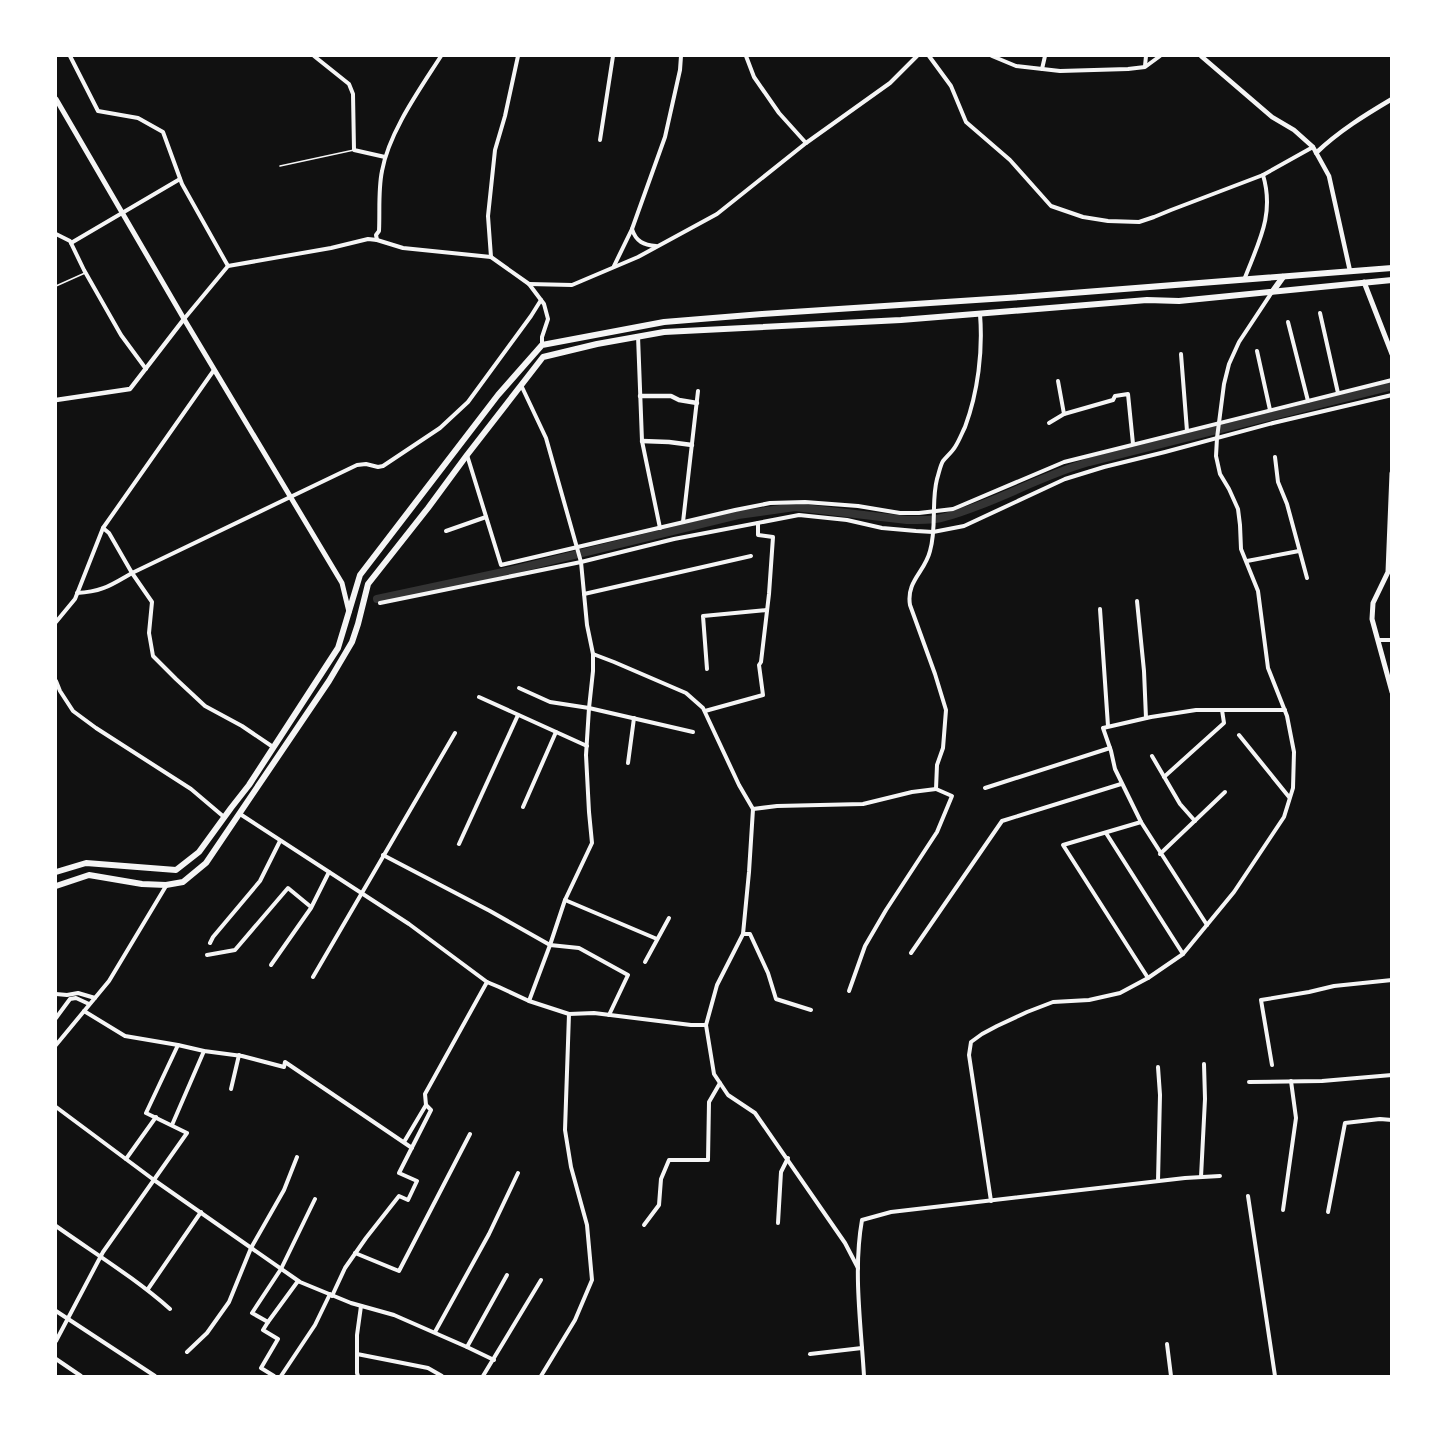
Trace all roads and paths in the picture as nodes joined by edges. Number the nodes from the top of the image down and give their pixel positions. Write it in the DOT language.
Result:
graph roads {
  1 [pos="70,56"];
  2 [pos="314,56"];
  3 [pos="441,56"];
  4 [pos="518,56"];
  5 [pos="614,56"];
  6 [pos="681,56"];
  7 [pos="746,56"];
  8 [pos="917,56"];
  9 [pos="929,56"];
  10 [pos="992,56"];
  11 [pos="1046,56"];
  12 [pos="1146,56"];
  13 [pos="1160,56"];
  14 [pos="1201,56"];
  15 [pos="1145,67"];
  16 [pos="1042,69"];
  17 [pos="56,99"];
  18 [pos="1392,99"];
  19 [pos="600,140"];
  20 [pos="806,143"];
  21 [pos="1312,147"];
  22 [pos="354,150"];
  23 [pos="1316,153"];
  24 [pos="385,157"];
  25 [pos="280,166"];
  26 [pos="1263,175"];
  27 [pos="180,179"];
  28 [pos="122,212"];
  29 [pos="632,229"];
  30 [pos="56,234"];
  31 [pos="377,240"];
  32 [pos="71,243"];
  33 [pos="658,246"];
  34 [pos="491,257"];
  35 [pos="228,266"];
  36 [pos="614,267"];
  37 [pos="1392,268"];
  38 [pos="1359,270"];
  39 [pos="1350,271"];
  40 [pos="86,273"];
  41 [pos="1283,277"];
  42 [pos="1244,280"];
  43 [pos="1392,280"];
  44 [pos="1364,282"];
  45 [pos="529,284"];
  46 [pos="56,286"];
  47 [pos="1273,291"];
  48 [pos="541,300"];
  49 [pos="979,300"];
  50 [pos="1320,313"];
  51 [pos="980,314"];
  52 [pos="184,319"];
  53 [pos="1288,322"];
  54 [pos="638,336"];
  55 [pos="542,345"];
  56 [pos="1257,351"];
  57 [pos="1181,354"];
  58 [pos="1392,354"];
  59 [pos="543,357"];
  60 [pos="146,369"];
  61 [pos="214,370"];
  62 [pos="1392,380"];
  63 [pos="1058,381"];
  64 [pos="521,385"];
  65 [pos="698,391"];
  66 [pos="1338,393"];
  67 [pos="1392,395"];
  68 [pos="640,396"];
  69 [pos="56,400"];
  70 [pos="1308,401"];
  71 [pos="697,403"];
  72 [pos="1270,410"];
  73 [pos="1064,414"];
  74 [pos="1049,423"];
  75 [pos="1219,423"];
  76 [pos="1187,431"];
  77 [pos="1217,438"];
  78 [pos="642,441"];
  79 [pos="1133,444"];
  80 [pos="692,445"];
  81 [pos="466,455"];
  82 [pos="1275,457"];
  83 [pos="1392,474"];
  84 [pos="290,496"];
  85 [pos="934,512"];
  86 [pos="486,517"];
  87 [pos="683,522"];
  88 [pos="758,523"];
  89 [pos="103,528"];
  90 [pos="660,528"];
  91 [pos="446,531"];
  92 [pos="933,532"];
  93 [pos="577,548"];
  94 [pos="1299,551"];
  95 [pos="751,556"];
  96 [pos="1246,561"];
  97 [pos="581,562"];
  98 [pos="1390,572"];
  99 [pos="132,573"];
  100 [pos="1307,578"];
  101 [pos="358,582"];
  102 [pos="368,584"];
  103 [pos="77,593"];
  104 [pos="584,594"];
  105 [pos="1137,601"];
  106 [pos="380,603"];
  107 [pos="1100,609"];
  108 [pos="767,610"];
  109 [pos="349,614"];
  110 [pos="360,614"];
  111 [pos="56,622"];
  112 [pos="1378,640"];
  113 [pos="1392,640"];
  114 [pos="593,654"];
  115 [pos="707,669"];
  116 [pos="320,675"];
  117 [pos="56,681"];
  118 [pos="329,681"];
  119 [pos="519,688"];
  120 [pos="1392,692"];
  121 [pos="479,697"];
  122 [pos="589,708"];
  123 [pos="1222,710"];
  124 [pos="1285,710"];
  125 [pos="705,711"];
  126 [pos="518,715"];
  127 [pos="634,718"];
  128 [pos="1146,718"];
  129 [pos="1108,726"];
  130 [pos="556,732"];
  131 [pos="693,732"];
  132 [pos="455,733"];
  133 [pos="1239,735"];
  134 [pos="587,746"];
  135 [pos="273,747"];
  136 [pos="1110,748"];
  137 [pos="1152,756"];
  138 [pos="628,763"];
  139 [pos="1164,777"];
  140 [pos="1121,784"];
  141 [pos="985,788"];
  142 [pos="936,789"];
  143 [pos="1225,792"];
  144 [pos="1290,797"];
  145 [pos="523,807"];
  146 [pos="753,809"];
  147 [pos="239,814"];
  148 [pos="224,817"];
  149 [pos="1195,821"];
  150 [pos="1141,822"];
  151 [pos="1106,833"];
  152 [pos="280,841"];
  153 [pos="459,844"];
  154 [pos="1160,854"];
  155 [pos="383,855"];
  156 [pos="86,863"];
  157 [pos="56,872"];
  158 [pos="329,872"];
  159 [pos="90,874"];
  160 [pos="166,885"];
  161 [pos="56,886"];
  162 [pos="361,893"];
  163 [pos="565,900"];
  164 [pos="311,907"];
  165 [pos="669,918"];
  166 [pos="1207,925"];
  167 [pos="743,934"];
  168 [pos="657,939"];
  169 [pos="210,943"];
  170 [pos="550,945"];
  171 [pos="911,952"];
  172 [pos="1184,954"];
  173 [pos="207,955"];
  174 [pos="645,962"];
  175 [pos="271,965"];
  176 [pos="313,977"];
  177 [pos="1148,978"];
  178 [pos="1392,980"];
  179 [pos="487,982"];
  180 [pos="849,991"];
  181 [pos="56,994"];
  182 [pos="94,998"];
  183 [pos="529,1001"];
  184 [pos="90,1004"];
  185 [pos="811,1010"];
  186 [pos="84,1011"];
  187 [pos="569,1014"];
  188 [pos="609,1015"];
  189 [pos="56,1018"];
  190 [pos="706,1025"];
  191 [pos="56,1045"];
  192 [pos="178,1045"];
  193 [pos="204,1051"];
  194 [pos="239,1055"];
  195 [pos="1204,1064"];
  196 [pos="1272,1065"];
  197 [pos="1158,1067"];
  198 [pos="1392,1075"];
  199 [pos="1291,1081"];
  200 [pos="1249,1082"];
  201 [pos="720,1083"];
  202 [pos="231,1089"];
  203 [pos="426,1105"];
  204 [pos="56,1107"];
  205 [pos="156,1117"];
  206 [pos="1392,1120"];
  207 [pos="172,1125"];
  208 [pos="470,1134"];
  209 [pos="404,1142"];
  210 [pos="412,1148"];
  211 [pos="297,1157"];
  212 [pos="788,1158"];
  213 [pos="126,1159"];
  214 [pos="518,1173"];
  215 [pos="1220,1176"];
  216 [pos="1201,1177"];
  217 [pos="154,1180"];
  218 [pos="1158,1181"];
  219 [pos="1248,1196"];
  220 [pos="315,1199"];
  221 [pos="991,1201"];
  222 [pos="1283,1210"];
  223 [pos="201,1212"];
  224 [pos="1328,1212"];
  225 [pos="778,1223"];
  226 [pos="644,1225"];
  227 [pos="56,1226"];
  228 [pos="251,1248"];
  229 [pos="356,1253"];
  230 [pos="100,1258"];
  231 [pos="858,1268"];
  232 [pos="281,1269"];
  233 [pos="507,1275"];
  234 [pos="541,1280"];
  235 [pos="298,1281"];
  236 [pos="148,1289"];
  237 [pos="331,1295"];
  238 [pos="361,1306"];
  239 [pos="170,1309"];
  240 [pos="56,1311"];
  241 [pos="67,1319"];
  242 [pos="268,1322"];
  243 [pos="435,1332"];
  244 [pos="56,1341"];
  245 [pos="1167,1344"];
  246 [pos="467,1347"];
  247 [pos="862,1348"];
  248 [pos="187,1352"];
  249 [pos="357,1354"];
  250 [pos="810,1354"];
  251 [pos="56,1359"];
  252 [pos="494,1360"];
  253 [pos="81,1377"];
  254 [pos="155,1377"];
  255 [pos="274,1377"];
  256 [pos="281,1377"];
  257 [pos="358,1377"];
  258 [pos="442,1377"];
  259 [pos="483,1377"];
  260 [pos="541,1377"];
  261 [pos="864,1377"];
  262 [pos="1171,1377"];
  263 [pos="1275,1377"];
  1 -- 27 [label="street"];
  2 -- 22 [label="street"];
  3 -- 24 [label="street"];
  4 -- 34 [label="street"];
  5 -- 19 [label="street"];
  6 -- 29 [label="street"];
  7 -- 20 [label="street"];
  8 -- 20 [label="street"];
  9 -- 26 [label="street"];
  10 -- 16 [label="street"];
  11 -- 16 [label="street"];
  12 -- 15 [label="street"];
  13 -- 15 [label="street"];
  14 -- 21 [label="street"];
  15 -- 16 [label="street"];
  17 -- 28 [label="main road"];
  18 -- 23 [label="street"];
  20 -- 33 [label="street"];
  21 -- 23 [label="street"];
  21 -- 26 [label="street"];
  22 -- 24 [label="street"];
  22 -- 25 [label="lane"];
  23 -- 39 [label="street"];
  24 -- 31 [label="street"];
  26 -- 42 [label="street"];
  27 -- 28 [label="street"];
  27 -- 35 [label="street"];
  28 -- 32 [label="street"];
  28 -- 52 [label="main road"];
  29 -- 33 [label="street"];
  29 -- 36 [label="street"];
  30 -- 32 [label="street"];
  31 -- 34 [label="street"];
  31 -- 35 [label="street"];
  32 -- 40 [label="street"];
  33 -- 36 [label="street"];
  34 -- 45 [label="street"];
  35 -- 52 [label="street"];
  36 -- 45 [label="street"];
  37 -- 38 [label="main road"];
  38 -- 39 [label="main road"];
  38 -- 44 [label="main road"];
  39 -- 41 [label="main road"];
  40 -- 46 [label="lane"];
  40 -- 60 [label="street"];
  41 -- 42 [label="main road"];
  41 -- 47 [label="main road"];
  42 -- 49 [label="main road"];
  43 -- 44 [label="main road"];
  44 -- 47 [label="main road"];
  44 -- 58 [label="main road"];
  45 -- 48 [label="street"];
  47 -- 51 [label="main road"];
  47 -- 75 [label="street"];
  48 -- 55 [label="street"];
  48 -- 84 [label="street"];
  49 -- 51 [label="main road"];
  49 -- 55 [label="main road"];
  50 -- 66 [label="street"];
  51 -- 54 [label="main road"];
  51 -- 85 [label="street"];
  52 -- 60 [label="street"];
  52 -- 61 [label="main road"];
  53 -- 70 [label="street"];
  54 -- 59 [label="main road"];
  54 -- 68 [label="street"];
  55 -- 59 [label="main road"];
  55 -- 101 [label="main road"];
  56 -- 72 [label="street"];
  57 -- 76 [label="street"];
  59 -- 64 [label="main road"];
  60 -- 69 [label="street"];
  61 -- 84 [label="main road"];
  61 -- 89 [label="street"];
  62 -- 66 [label="street"];
  63 -- 73 [label="street"];
  64 -- 81 [label="main road"];
  64 -- 93 [label="street"];
  65 -- 71 [label="street"];
  66 -- 70 [label="street"];
  67 -- 77 [label="street"];
  68 -- 71 [label="street"];
  68 -- 78 [label="street"];
  70 -- 72 [label="street"];
  71 -- 80 [label="street"];
  72 -- 75 [label="street"];
  73 -- 74 [label="street"];
  73 -- 79 [label="street"];
  75 -- 76 [label="street"];
  75 -- 77 [label="street"];
  76 -- 79 [label="street"];
  77 -- 92 [label="street"];
  77 -- 96 [label="street"];
  78 -- 80 [label="street"];
  78 -- 90 [label="street"];
  79 -- 85 [label="street"];
  80 -- 87 [label="street"];
  81 -- 86 [label="street"];
  81 -- 102 [label="main road"];
  82 -- 94 [label="street"];
  83 -- 98 [label="main road"];
  84 -- 99 [label="street"];
  84 -- 109 [label="main road"];
  85 -- 87 [label="street"];
  85 -- 92 [label="street"];
  86 -- 91 [label="street"];
  86 -- 93 [label="street"];
  87 -- 90 [label="street"];
  88 -- 92 [label="street"];
  88 -- 97 [label="street"];
  88 -- 108 [label="street"];
  89 -- 99 [label="street"];
  89 -- 103 [label="street"];
  90 -- 93 [label="street"];
  92 -- 142 [label="street"];
  93 -- 97 [label="street"];
  94 -- 96 [label="street"];
  94 -- 100 [label="street"];
  95 -- 104 [label="street"];
  96 -- 124 [label="street"];
  97 -- 104 [label="street"];
  97 -- 106 [label="street"];
  98 -- 112 [label="main road"];
  99 -- 103 [label="street"];
  99 -- 135 [label="street"];
  101 -- 102 [label="main road"];
  101 -- 109 [label="main road"];
  102 -- 110 [label="main road"];
  103 -- 111 [label="street"];
  104 -- 114 [label="street"];
  105 -- 128 [label="street"];
  107 -- 129 [label="street"];
  108 -- 115 [label="street"];
  108 -- 125 [label="street"];
  109 -- 110 [label="main road"];
  109 -- 116 [label="main road"];
  110 -- 118 [label="main road"];
  112 -- 113 [label="street"];
  112 -- 120 [label="main road"];
  114 -- 122 [label="street"];
  114 -- 125 [label="street"];
  116 -- 118 [label="main road"];
  116 -- 135 [label="main road"];
  117 -- 148 [label="street"];
  118 -- 147 [label="main road"];
  119 -- 122 [label="street"];
  121 -- 126 [label="street"];
  122 -- 127 [label="street"];
  122 -- 134 [label="street"];
  123 -- 124 [label="street"];
  123 -- 128 [label="street"];
  123 -- 139 [label="street"];
  124 -- 144 [label="street"];
  125 -- 146 [label="street"];
  126 -- 130 [label="street"];
  126 -- 153 [label="street"];
  127 -- 131 [label="street"];
  127 -- 138 [label="street"];
  128 -- 129 [label="street"];
  129 -- 136 [label="street"];
  130 -- 134 [label="street"];
  130 -- 145 [label="street"];
  132 -- 155 [label="street"];
  133 -- 144 [label="street"];
  134 -- 163 [label="street"];
  135 -- 148 [label="main road"];
  136 -- 140 [label="street"];
  136 -- 141 [label="street"];
  137 -- 139 [label="street"];
  139 -- 149 [label="street"];
  140 -- 150 [label="street"];
  140 -- 171 [label="street"];
  142 -- 146 [label="street"];
  142 -- 180 [label="street"];
  143 -- 149 [label="street"];
  144 -- 166 [label="street"];
  146 -- 167 [label="street"];
  147 -- 152 [label="street"];
  147 -- 160 [label="main road"];
  148 -- 156 [label="main road"];
  149 -- 154 [label="street"];
  150 -- 151 [label="street"];
  150 -- 154 [label="street"];
  151 -- 172 [label="street"];
  151 -- 177 [label="street"];
  152 -- 158 [label="street"];
  152 -- 169 [label="street"];
  154 -- 166 [label="street"];
  155 -- 162 [label="street"];
  155 -- 170 [label="street"];
  156 -- 157 [label="main road"];
  156 -- 159 [label="main road"];
  158 -- 162 [label="street"];
  158 -- 164 [label="street"];
  159 -- 160 [label="main road"];
  159 -- 161 [label="main road"];
  160 -- 182 [label="street"];
  162 -- 176 [label="street"];
  162 -- 179 [label="street"];
  163 -- 168 [label="street"];
  163 -- 170 [label="street"];
  164 -- 173 [label="street"];
  164 -- 175 [label="street"];
  165 -- 168 [label="street"];
  166 -- 172 [label="street"];
  167 -- 185 [label="street"];
  167 -- 190 [label="street"];
  168 -- 174 [label="street"];
  170 -- 183 [label="street"];
  170 -- 188 [label="street"];
  172 -- 177 [label="street"];
  177 -- 221 [label="street"];
  178 -- 196 [label="street"];
  179 -- 183 [label="street"];
  179 -- 203 [label="street"];
  181 -- 182 [label="street"];
  182 -- 184 [label="street"];
  183 -- 187 [label="street"];
  184 -- 186 [label="street"];
  184 -- 189 [label="street"];
  186 -- 191 [label="street"];
  186 -- 192 [label="street"];
  187 -- 188 [label="street"];
  187 -- 260 [label="street"];
  188 -- 190 [label="street"];
  190 -- 201 [label="street"];
  192 -- 193 [label="street"];
  192 -- 205 [label="street"];
  193 -- 194 [label="street"];
  193 -- 207 [label="street"];
  194 -- 202 [label="street"];
  194 -- 209 [label="street"];
  195 -- 216 [label="street"];
  197 -- 218 [label="street"];
  198 -- 199 [label="street"];
  199 -- 200 [label="street"];
  199 -- 222 [label="street"];
  201 -- 212 [label="street"];
  201 -- 226 [label="street"];
  203 -- 209 [label="street"];
  203 -- 210 [label="street"];
  204 -- 213 [label="street"];
  205 -- 207 [label="street"];
  205 -- 213 [label="street"];
  206 -- 224 [label="street"];
  207 -- 217 [label="street"];
  208 -- 229 [label="street"];
  209 -- 210 [label="street"];
  210 -- 229 [label="street"];
  211 -- 228 [label="street"];
  212 -- 225 [label="street"];
  212 -- 231 [label="street"];
  213 -- 217 [label="street"];
  214 -- 243 [label="street"];
  215 -- 216 [label="street"];
  216 -- 218 [label="street"];
  217 -- 223 [label="street"];
  217 -- 230 [label="street"];
  218 -- 221 [label="street"];
  219 -- 263 [label="street"];
  220 -- 232 [label="street"];
  221 -- 231 [label="street"];
  223 -- 228 [label="street"];
  223 -- 236 [label="street"];
  227 -- 230 [label="street"];
  228 -- 232 [label="street"];
  228 -- 248 [label="street"];
  229 -- 237 [label="street"];
  230 -- 236 [label="street"];
  230 -- 241 [label="street"];
  231 -- 247 [label="street"];
  232 -- 235 [label="street"];
  232 -- 242 [label="street"];
  233 -- 246 [label="street"];
  234 -- 252 [label="street"];
  235 -- 237 [label="street"];
  235 -- 242 [label="street"];
  236 -- 239 [label="street"];
  237 -- 238 [label="street"];
  237 -- 256 [label="street"];
  238 -- 243 [label="street"];
  238 -- 249 [label="street"];
  240 -- 241 [label="street"];
  241 -- 244 [label="street"];
  241 -- 254 [label="street"];
  242 -- 255 [label="street"];
  243 -- 246 [label="street"];
  245 -- 262 [label="street"];
  246 -- 252 [label="street"];
  247 -- 250 [label="street"];
  247 -- 261 [label="street"];
  249 -- 257 [label="street"];
  249 -- 258 [label="street"];
  251 -- 253 [label="street"];
  252 -- 259 [label="street"];
}
